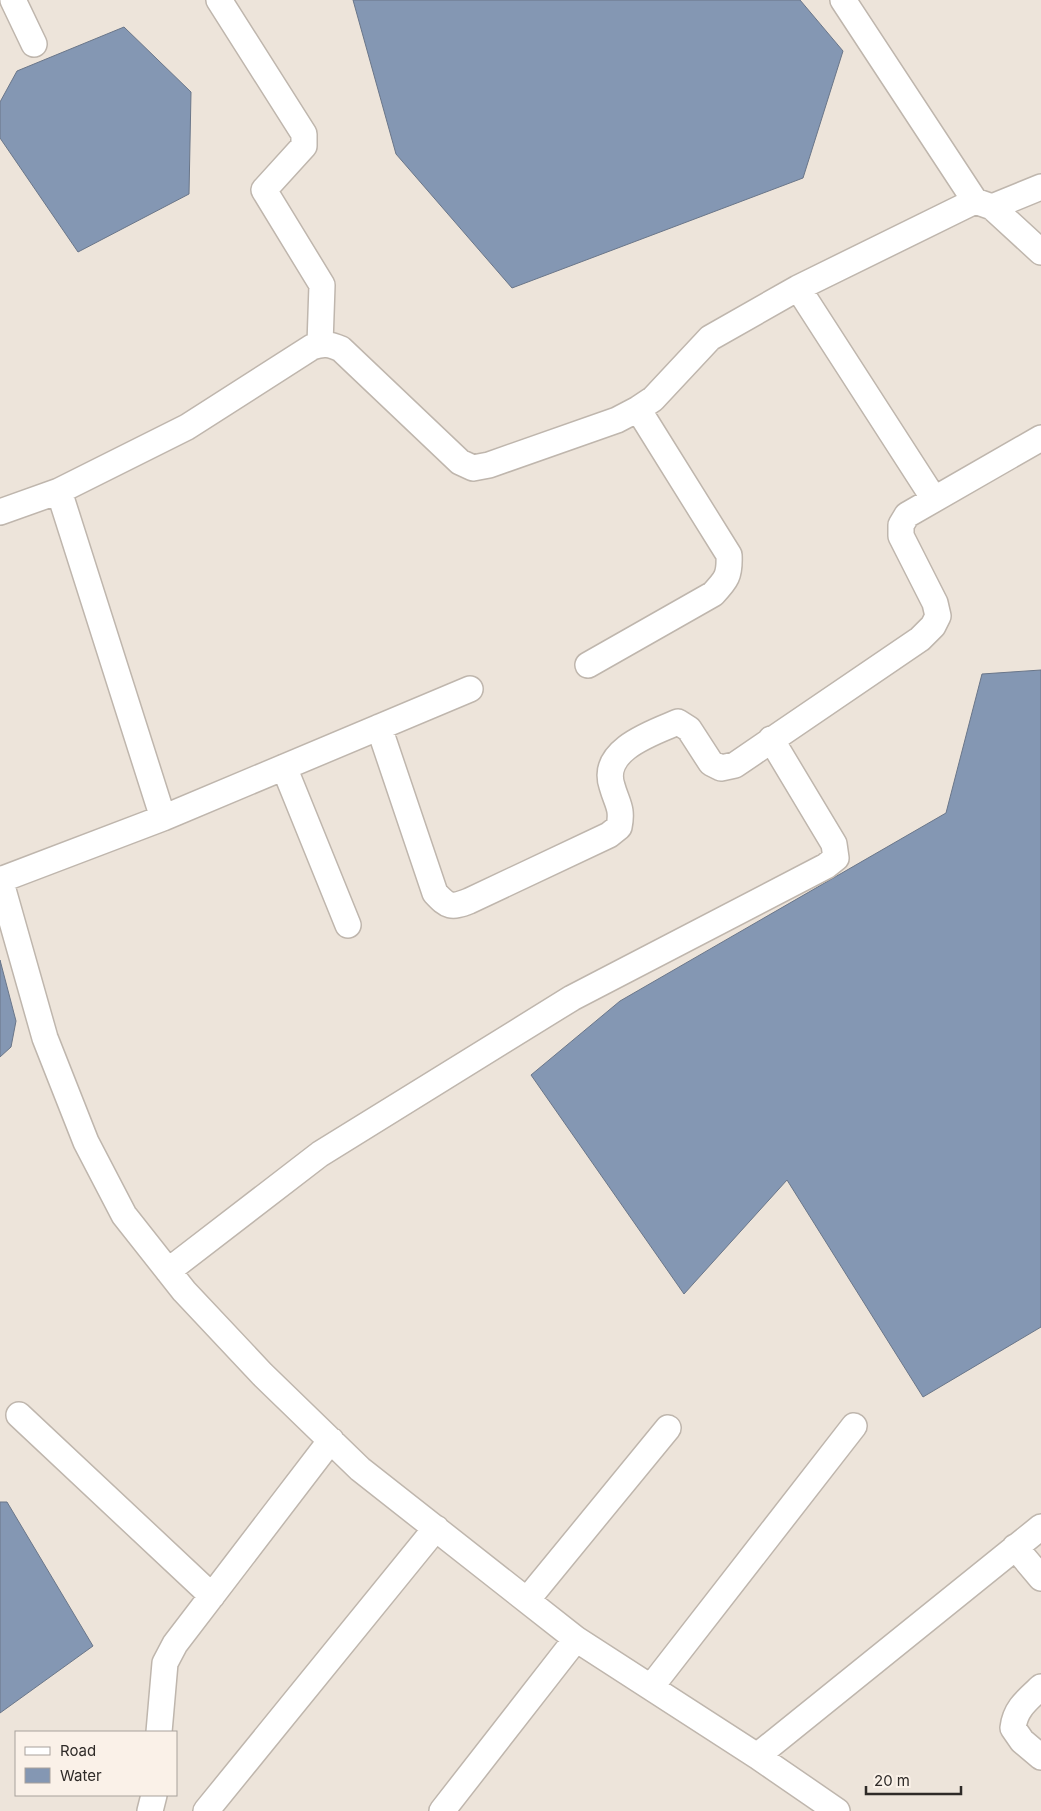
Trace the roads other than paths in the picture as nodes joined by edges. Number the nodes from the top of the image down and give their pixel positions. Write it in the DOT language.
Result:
graph roads {
  1 [pos="14,0"];
  2 [pos="219,0"];
  3 [pos="844,0"];
  4 [pos="34,44"];
  5 [pos="1041,187"];
  6 [pos="983,204"];
  7 [pos="1041,252"];
  8 [pos="798,288"];
  9 [pos="320,344"];
  10 [pos="638,409"];
  11 [pos="1041,438"];
  12 [pos="59,491"];
  13 [pos="934,499"];
  14 [pos="0,512"];
  15 [pos="588,665"];
  16 [pos="470,689"];
  17 [pos="379,727"];
  18 [pos="772,739"];
  19 [pos="284,767"];
  20 [pos="163,818"];
  21 [pos="0,880"];
  22 [pos="348,925"];
  23 [pos="168,1271"];
  24 [pos="19,1415"];
  25 [pos="854,1426"];
  26 [pos="668,1428"];
  27 [pos="331,1440"];
  28 [pos="1041,1527"];
  29 [pos="436,1528"];
  30 [pos="1016,1547"];
  31 [pos="1041,1578"];
  32 [pos="212,1596"];
  33 [pos="527,1600"];
  34 [pos="576,1639"];
  35 [pos="651,1687"];
  36 [pos="1041,1688"];
  37 [pos="159,1731"];
  38 [pos="758,1756"];
  39 [pos="1041,1757"];
  40 [pos="154,1796"];
  41 [pos="150,1811"];
  42 [pos="206,1811"];
  43 [pos="442,1811"];
  44 [pos="837,1811"];
  1 -- 4 [label="street"];
  2 -- 9 [label="street"];
  3 -- 6 [label="street"];
  5 -- 6 [label="street"];
  6 -- 7 [label="street"];
  6 -- 8 [label="street"];
  8 -- 10 [label="street"];
  8 -- 13 [label="street"];
  9 -- 10 [label="street"];
  9 -- 12 [label="street"];
  10 -- 15 [label="street"];
  11 -- 13 [label="street"];
  12 -- 14 [label="street"];
  12 -- 20 [label="street"];
  13 -- 18 [label="street"];
  16 -- 17 [label="street"];
  17 -- 18 [label="street"];
  17 -- 19 [label="street"];
  18 -- 23 [label="street"];
  19 -- 20 [label="street"];
  19 -- 22 [label="street"];
  20 -- 21 [label="street"];
  21 -- 23 [label="street"];
  23 -- 27 [label="street"];
  24 -- 32 [label="street"];
  25 -- 35 [label="street"];
  26 -- 33 [label="street"];
  27 -- 29 [label="street"];
  27 -- 32 [label="street"];
  28 -- 30 [label="street"];
  29 -- 33 [label="street"];
  29 -- 42 [label="street"];
  30 -- 31 [label="street"];
  30 -- 38 [label="street"];
  32 -- 37 [label="street"];
  33 -- 34 [label="street"];
  34 -- 35 [label="street"];
  34 -- 43 [label="street"];
  35 -- 38 [label="street"];
  36 -- 39 [label="street"];
  38 -- 44 [label="street"];
  40 -- 41 [label="street"];
}
